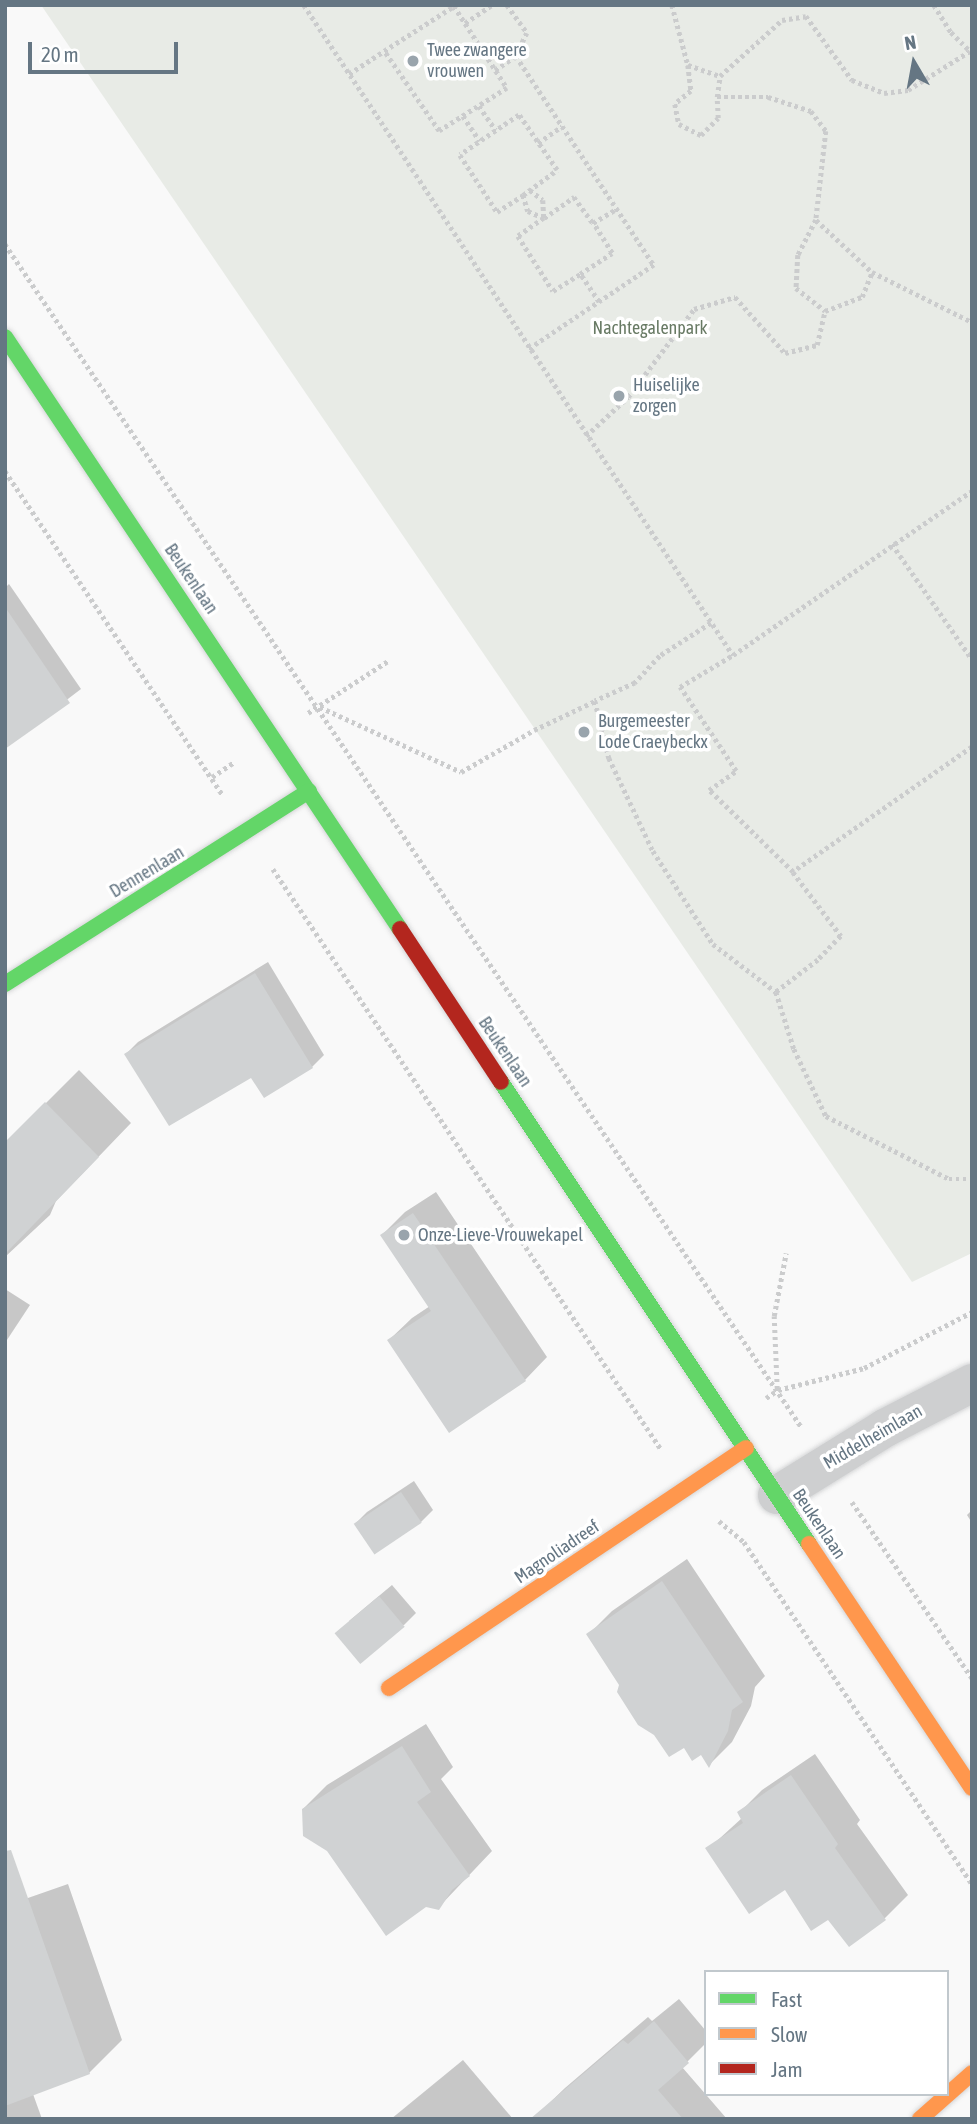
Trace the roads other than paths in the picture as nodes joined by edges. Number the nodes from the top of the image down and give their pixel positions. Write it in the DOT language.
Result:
graph roads {
  1 [pos="5,337"];
  2 [pos="309,792"];
  3 [pos="5,984"];
  4 [pos="972,1383"];
  5 [pos="746,1448"];
  6 [pos="777,1495"];
  7 [pos="389,1688"];
  8 [pos="972,1788"];
  9 [pos="972,2073"];
  10 [pos="949,2093"];
  11 [pos="946,2096"];
  12 [pos="920,2119"];
  1 -- 2 [label="street, Beukenlaan"];
  2 -- 3 [label="street, Dennenlaan"];
  2 -- 5 [label="street, Beukenlaan"];
  4 -- 6 [label="street, Middelheimlaan"];
  5 -- 6 [label="street, Beukenlaan"];
  5 -- 7 [label="street, Magnoliadreef"];
  6 -- 8 [label="street, Beukenlaan"];
  9 -- 10 [label="street"];
  11 -- 12 [label="street"];
}
